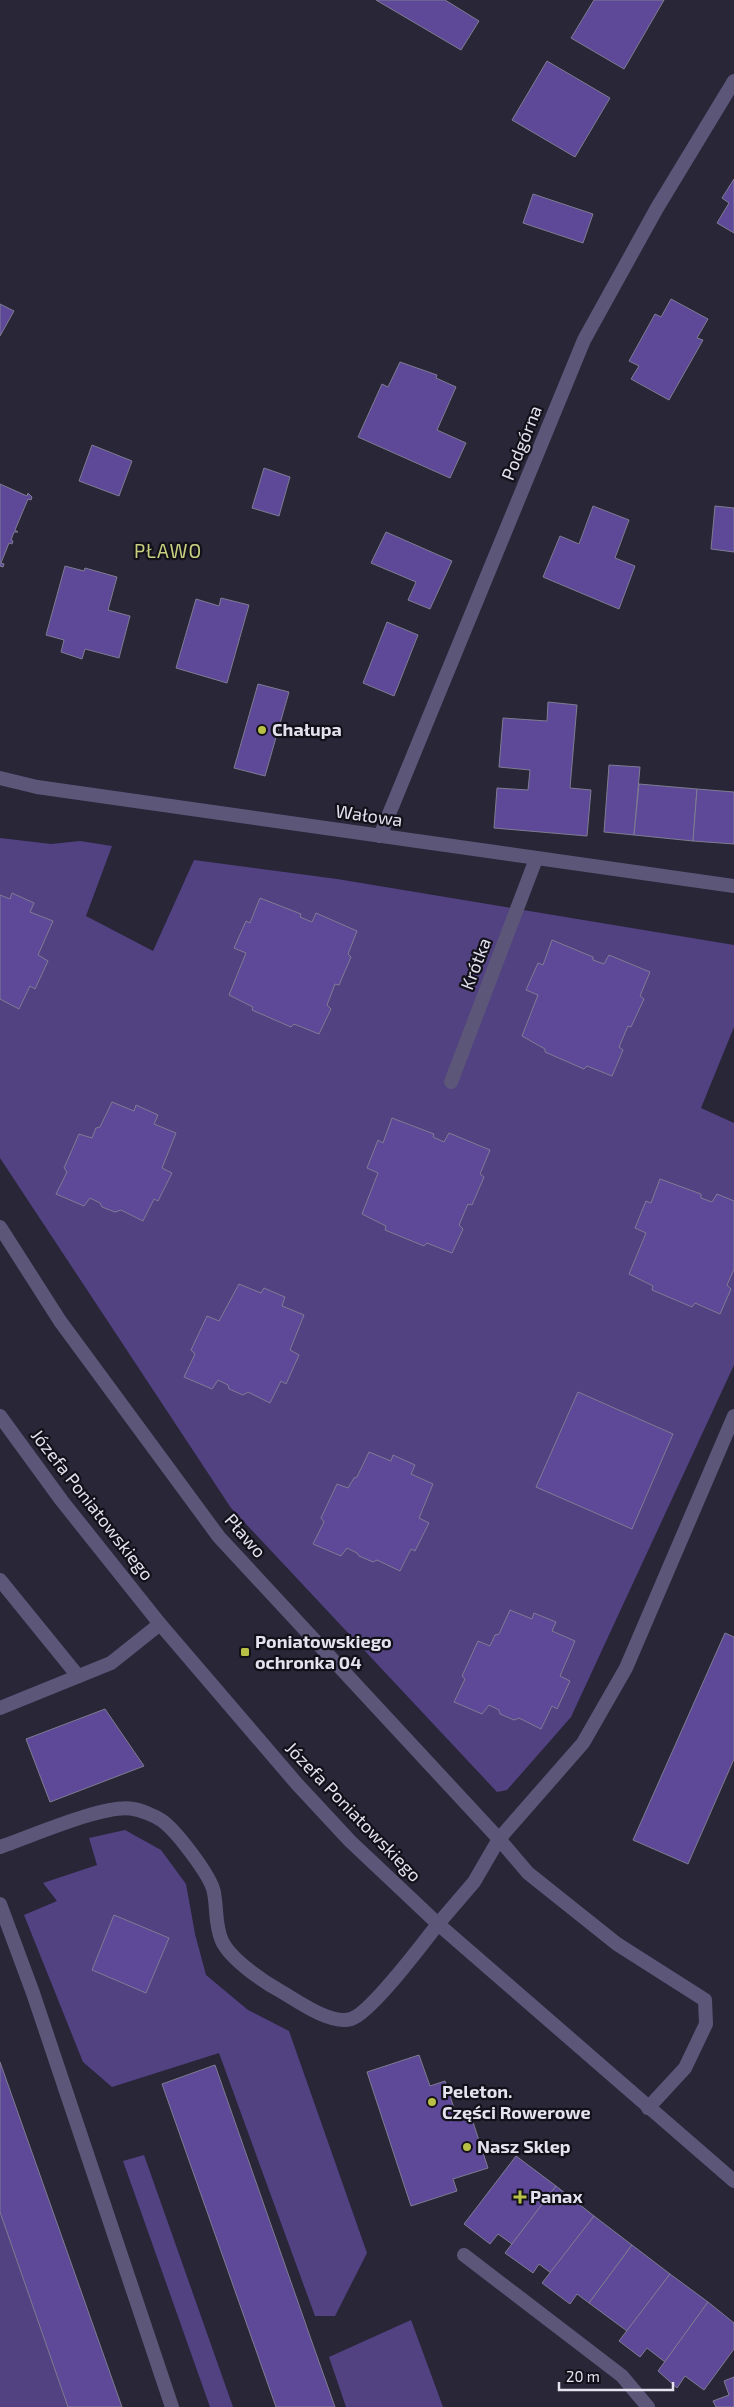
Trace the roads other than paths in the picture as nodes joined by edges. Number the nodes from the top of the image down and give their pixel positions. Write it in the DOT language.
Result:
graph roads {
  1 [pos="734,81"];
  2 [pos="0,778"];
  3 [pos="380,836"];
  4 [pos="536,859"];
  5 [pos="734,886"];
  6 [pos="450,1082"];
  7 [pos="0,1227"];
  8 [pos="0,1416"];
  9 [pos="734,1416"];
  10 [pos="0,1580"];
  11 [pos="160,1624"];
  12 [pos="78,1676"];
  13 [pos="0,1708"];
  14 [pos="499,1839"];
  15 [pos="0,1847"];
  16 [pos="0,1904"];
  17 [pos="438,1924"];
  18 [pos="648,2108"];
  19 [pos="734,2181"];
  20 [pos="464,2255"];
  21 [pos="172,2407"];
  22 [pos="648,2407"];
  1 -- 3 [label="street, Podgórna"];
  2 -- 3 [label="street, Wałowa"];
  3 -- 4 [label="street, Wałowa"];
  4 -- 5 [label="street, Wałowa"];
  4 -- 6 [label="street, Krótka"];
  7 -- 14 [label="street, Pławo"];
  8 -- 11 [label="street, Józefa Poniatowskiego"];
  9 -- 14 [label="street"];
  10 -- 12 [label="street"];
  11 -- 12 [label="street"];
  11 -- 17 [label="street, Józefa Poniatowskiego"];
  12 -- 13 [label="street"];
  14 -- 17 [label="street"];
  14 -- 18 [label="street, Pławo"];
  15 -- 17 [label="street"];
  16 -- 21 [label="street"];
  17 -- 18 [label="street, Józefa Poniatowskiego"];
  18 -- 19 [label="street, Józefa Poniatowskiego"];
  20 -- 22 [label="street"];
}
